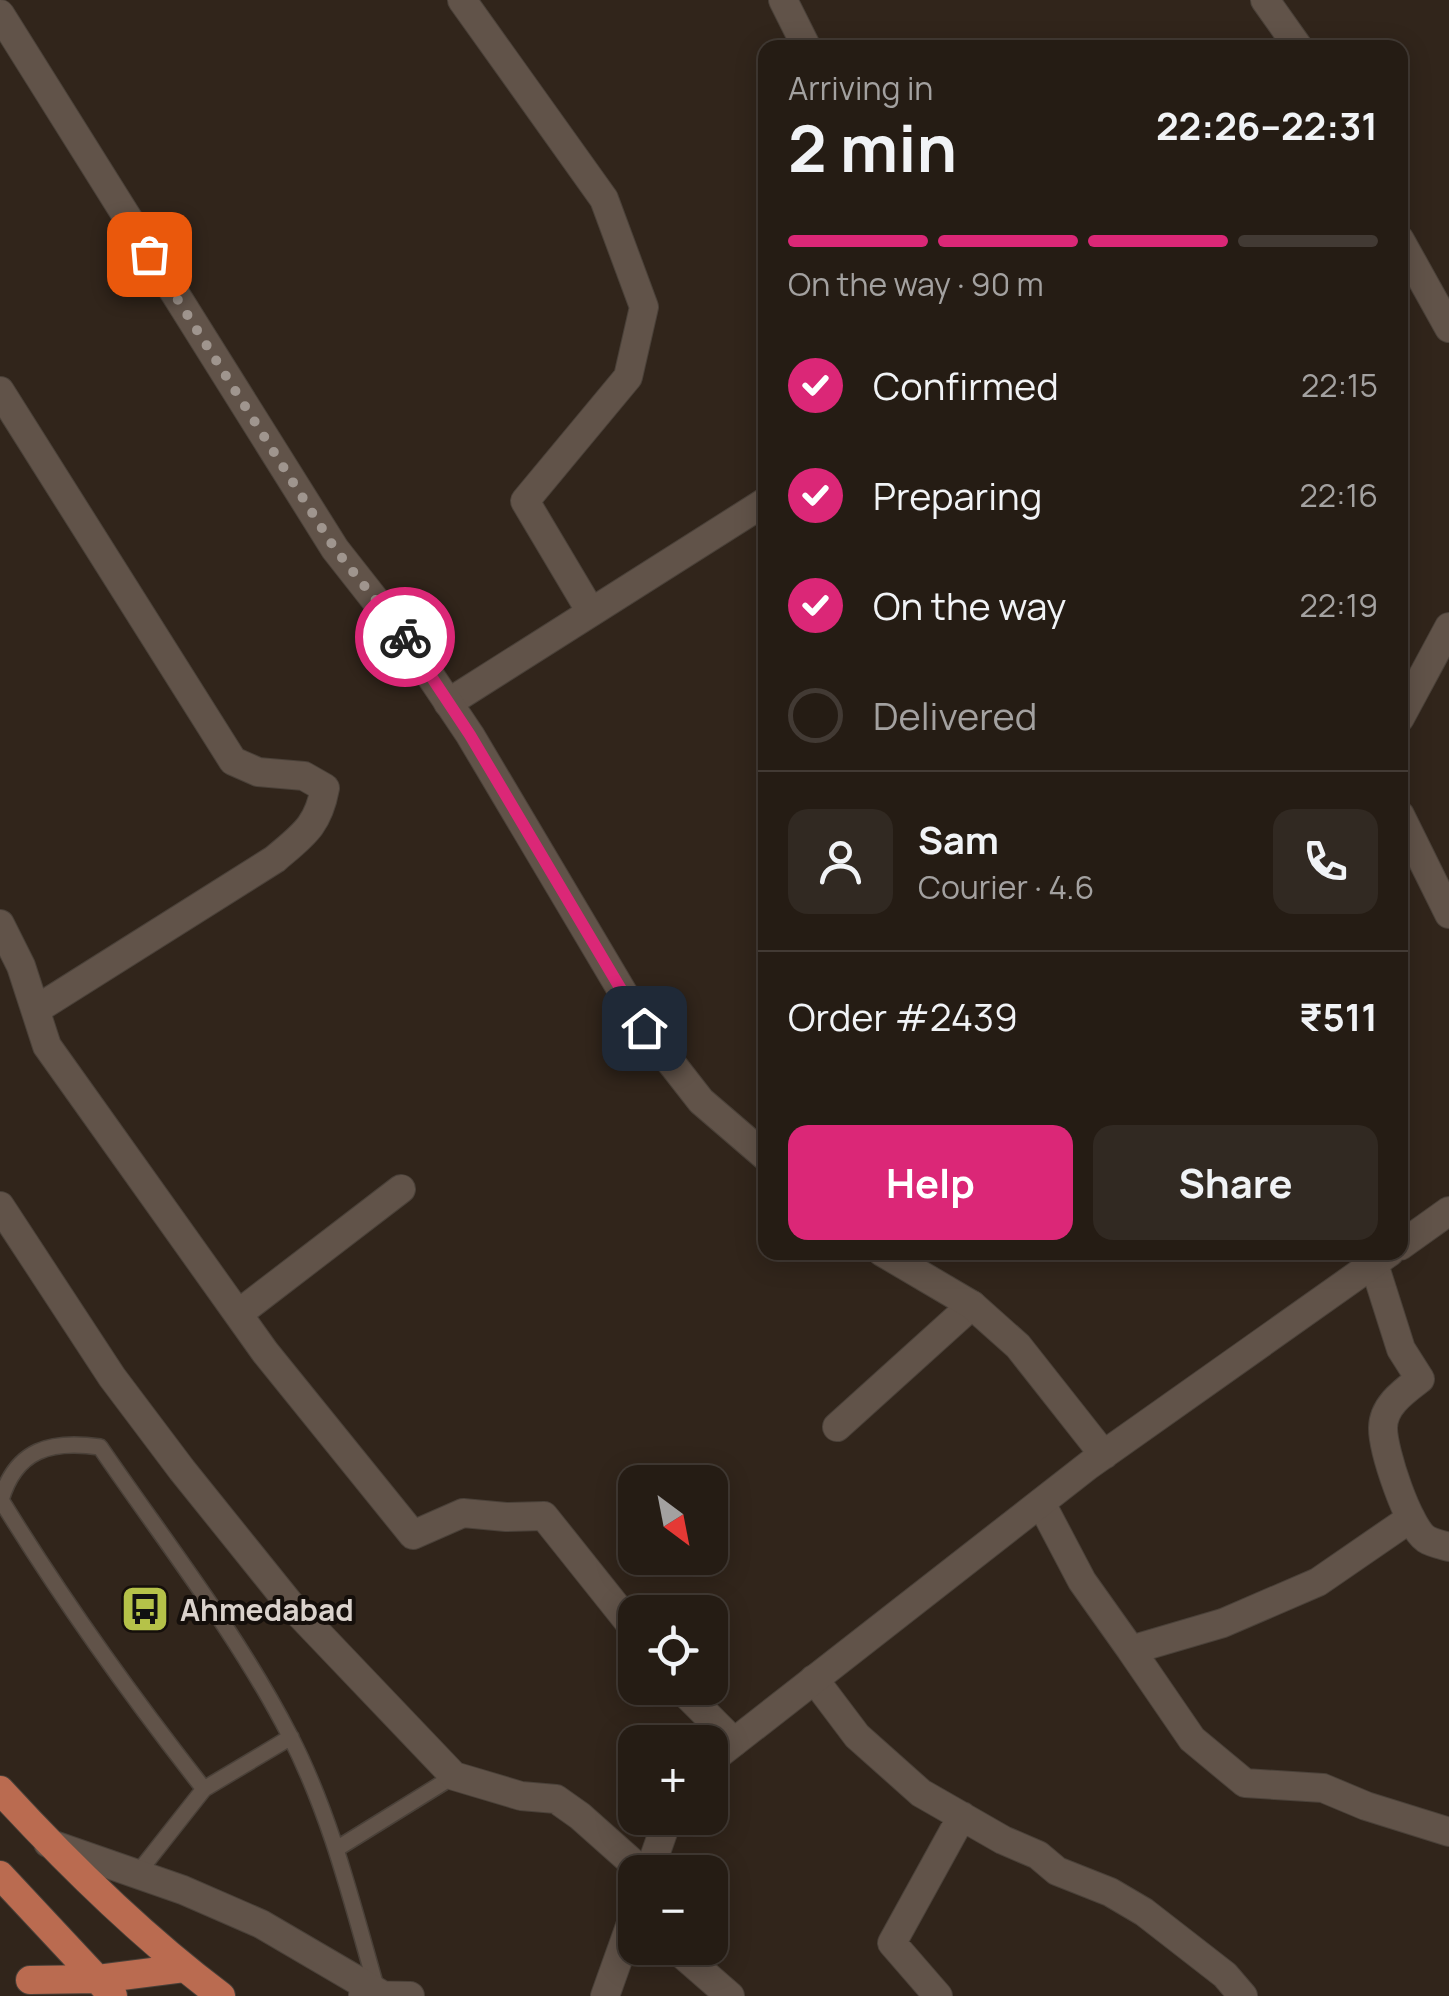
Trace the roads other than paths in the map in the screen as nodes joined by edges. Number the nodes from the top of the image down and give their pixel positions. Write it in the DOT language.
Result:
graph roads {
  1 [pos="462,0"];
  2 [pos="783,0"];
  3 [pos="1266,0"];
  4 [pos="0,14"];
  5 [pos="804,40"];
  6 [pos="1294,40"];
  7 [pos="1408,254"];
  8 [pos="1449,328"];
  9 [pos="0,391"];
  10 [pos="758,506"];
  11 [pos="591,612"];
  12 [pos="1449,627"];
  13 [pos="448,702"];
  14 [pos="1408,703"];
  15 [pos="1408,831"];
  16 [pos="1449,914"];
  17 [pos="0,924"];
  18 [pos="37,1009"];
  19 [pos="758,1150"];
  20 [pos="401,1189"];
  21 [pos="0,1206"];
  22 [pos="1449,1211"];
  23 [pos="1408,1240"];
  24 [pos="896,1260"];
  25 [pos="1379,1260"];
  26 [pos="1382,1260"];
  27 [pos="972,1305"];
  28 [pos="238,1314"];
  29 [pos="837,1427"];
  30 [pos="1104,1454"];
  31 [pos="1042,1502"];
  32 [pos="1411,1518"];
  33 [pos="1449,1547"];
  34 [pos="618,1609"];
  35 [pos="1131,1650"];
  36 [pos="814,1680"];
  37 [pos="697,1705"];
  38 [pos="290,1737"];
  39 [pos="734,1742"];
  40 [pos="728,1746"];
  41 [pos="454,1776"];
  42 [pos="204,1789"];
  43 [pos="0,1790"];
  44 [pos="962,1816"];
  45 [pos="1449,1832"];
  46 [pos="48,1843"];
  47 [pos="338,1848"];
  48 [pos="626,1855"];
  49 [pos="137,1874"];
  50 [pos="0,1875"];
  51 [pos="618,1960"];
  52 [pos="694,1965"];
  53 [pos="184,1968"];
  54 [pos="30,1980"];
  55 [pos="106,1988"];
  56 [pos="368,1995"];
  57 [pos="221,1996"];
  58 [pos="410,1996"];
  59 [pos="605,1996"];
  60 [pos="730,1996"];
  61 [pos="938,1996"];
  62 [pos="1243,1996"];
  1 -- 11 [label="street"];
  2 -- 5 [label="street"];
  3 -- 6 [label="street"];
  4 -- 13 [label="street"];
  7 -- 8 [label="street"];
  9 -- 18 [label="street"];
  10 -- 11 [label="street"];
  11 -- 13 [label="street"];
  12 -- 14 [label="street"];
  13 -- 19 [label="street"];
  15 -- 16 [label="street"];
  17 -- 18 [label="street"];
  18 -- 28 [label="street"];
  20 -- 28 [label="street"];
  21 -- 41 [label="street"];
  22 -- 23 [label="street"];
  24 -- 27 [label="street"];
  25 -- 30 [label="street"];
  26 -- 32 [label="street"];
  27 -- 29 [label="street"];
  27 -- 30 [label="street"];
  28 -- 34 [label="street"];
  30 -- 31 [label="street"];
  31 -- 35 [label="street"];
  31 -- 36 [label="street"];
  32 -- 33 [label="street"];
  32 -- 35 [label="street"];
  35 -- 45 [label="street"];
  36 -- 39 [label="street"];
  36 -- 44 [label="street"];
  37 -- 39 [label="street"];
  38 -- 42 [label="lane"];
  38 -- 42 [label="lane"];
  38 -- 47 [label="lane"];
  39 -- 40 [label="street"];
  41 -- 47 [label="lane"];
  41 -- 48 [label="street"];
  42 -- 49 [label="lane"];
  43 -- 46 [label="main road"];
  44 -- 61 [label="street"];
  44 -- 62 [label="street"];
  46 -- 49 [label="street"];
  46 -- 53 [label="main road"];
  47 -- 56 [label="lane"];
  49 -- 56 [label="street"];
  50 -- 55 [label="main road"];
  51 -- 59 [label="street"];
  52 -- 60 [label="street"];
  53 -- 55 [label="main road"];
  53 -- 57 [label="main road"];
  54 -- 55 [label="main road"];
  56 -- 58 [label="street"];
}
